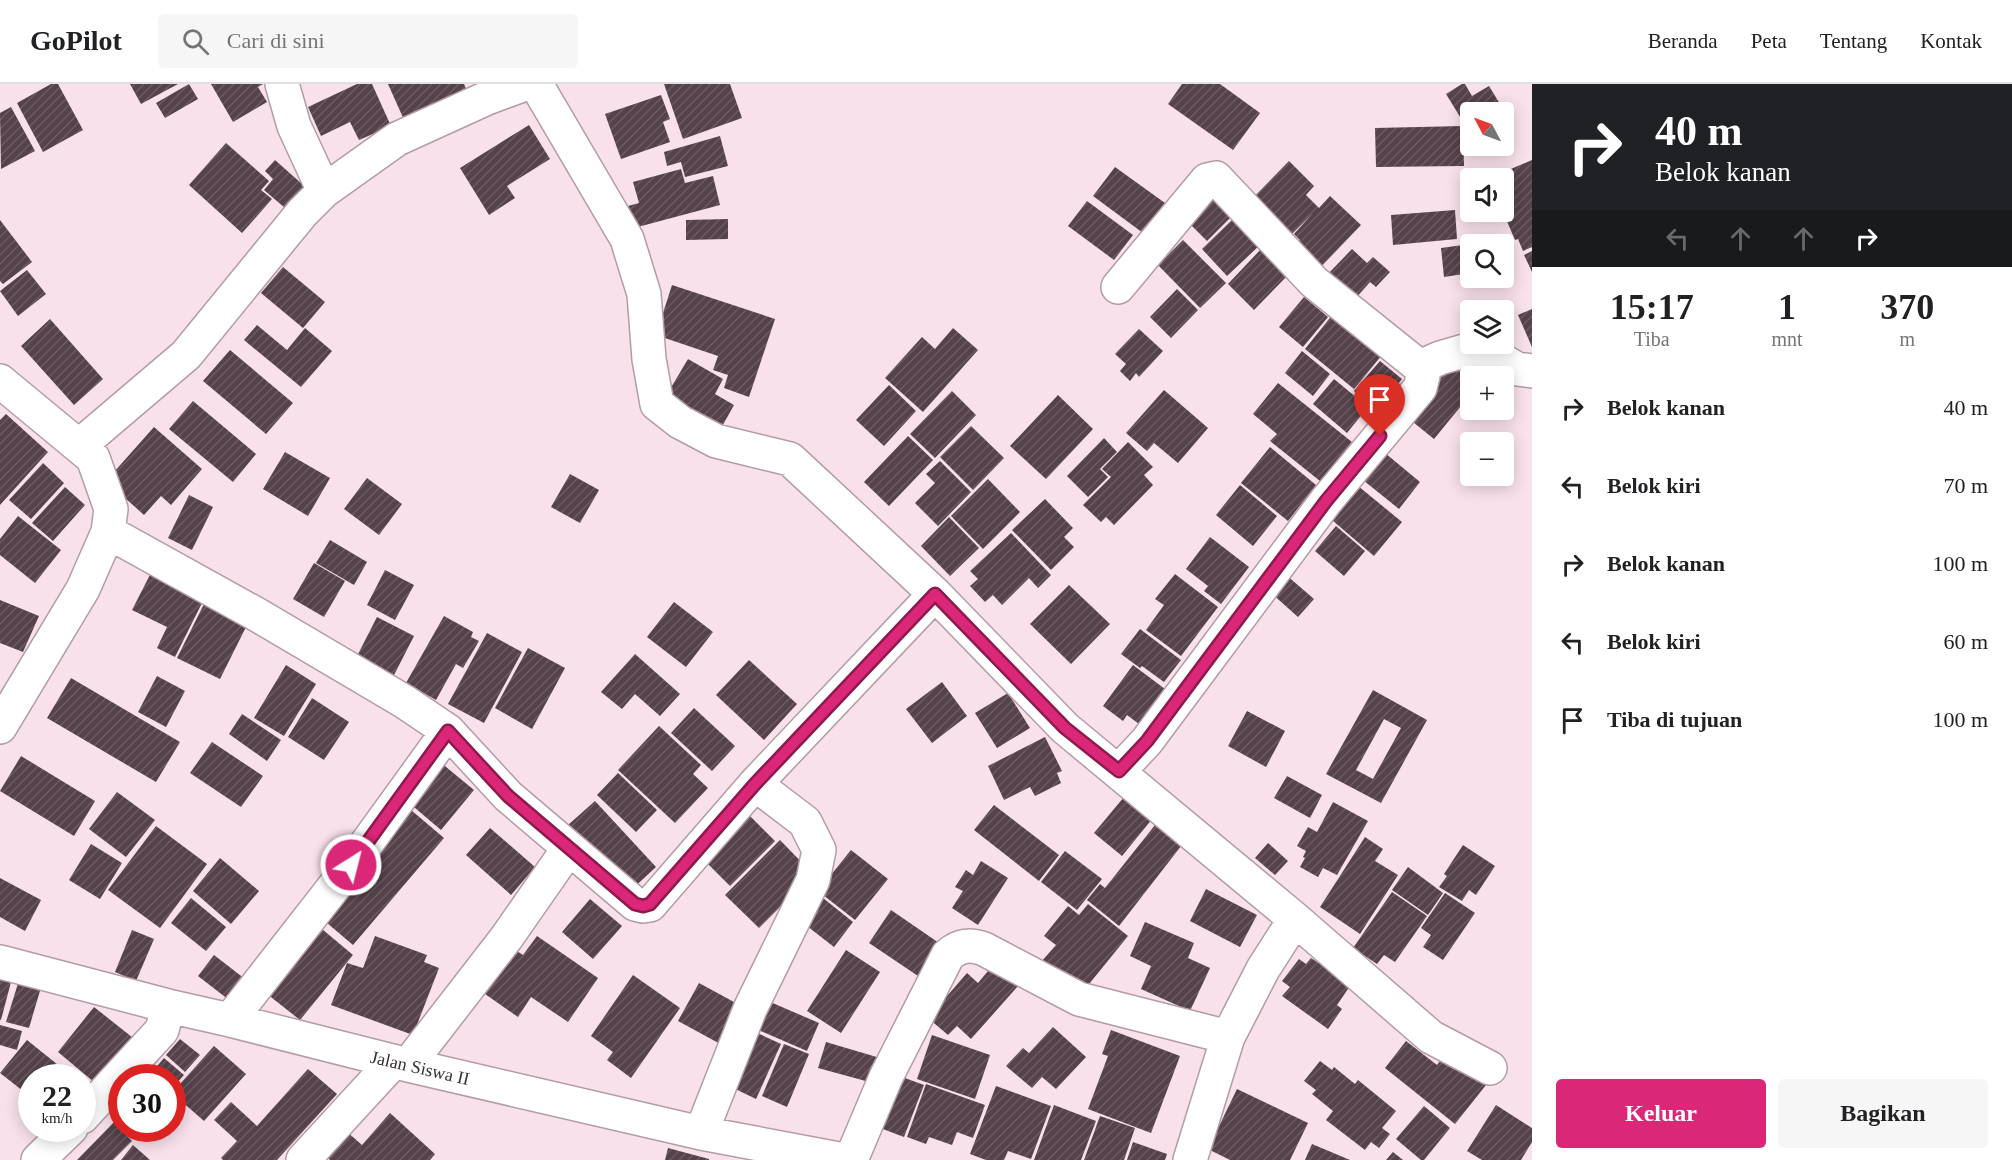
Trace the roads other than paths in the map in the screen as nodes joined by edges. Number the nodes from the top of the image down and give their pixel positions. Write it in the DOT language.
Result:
graph roads {
  1 [pos="282,84"];
  2 [pos="525,84"];
  3 [pos="536,84"];
  4 [pos="324,191"];
  5 [pos="1118,287"];
  6 [pos="1420,367"];
  7 [pos="1532,371"];
  8 [pos="0,381"];
  9 [pos="79,446"];
  10 [pos="108,532"];
  11 [pos="935,594"];
  12 [pos="0,727"];
  13 [pos="448,731"];
  14 [pos="1119,771"];
  15 [pos="755,784"];
  16 [pos="569,848"];
  17 [pos="1295,920"];
  18 [pos="0,962"];
  19 [pos="168,1006"];
  20 [pos="230,1020"];
  21 [pos="1228,1037"];
  22 [pos="401,1064"];
  23 [pos="1490,1068"];
  24 [pos="96,1102"];
  25 [pos="701,1133"];
  26 [pos="57,1142"];
  27 [pos="753,1150"];
  28 [pos="38,1160"];
  29 [pos="303,1160"];
  30 [pos="844,1160"];
  31 [pos="851,1160"];
  32 [pos="1190,1160"];
  1 -- 4 [label="street"];
  2 -- 4 [label="street"];
  3 -- 11 [label="street"];
  4 -- 9 [label="street"];
  5 -- 6 [label="street"];
  6 -- 7 [label="street"];
  6 -- 14 [label="street"];
  8 -- 9 [label="street"];
  9 -- 10 [label="street"];
  10 -- 12 [label="street"];
  10 -- 13 [label="street"];
  11 -- 14 [label="street"];
  11 -- 15 [label="street"];
  13 -- 16 [label="street"];
  13 -- 20 [label="street"];
  14 -- 17 [label="street"];
  15 -- 16 [label="street"];
  15 -- 25 [label="street"];
  16 -- 22 [label="street"];
  17 -- 21 [label="street"];
  17 -- 23 [label="street"];
  18 -- 19 [label="street, Jalan Siswa II"];
  19 -- 20 [label="street, Jalan Siswa II"];
  19 -- 24 [label="street"];
  20 -- 22 [label="street, Jalan Siswa II"];
  21 -- 31 [label="street"];
  21 -- 32 [label="street"];
  22 -- 25 [label="street, Jalan Siswa II"];
  22 -- 29 [label="street"];
  25 -- 27 [label="street, Jalan Siswa II"];
  26 -- 28 [label="street"];
  27 -- 30 [label="street, Jalan Siswa II"];
}
